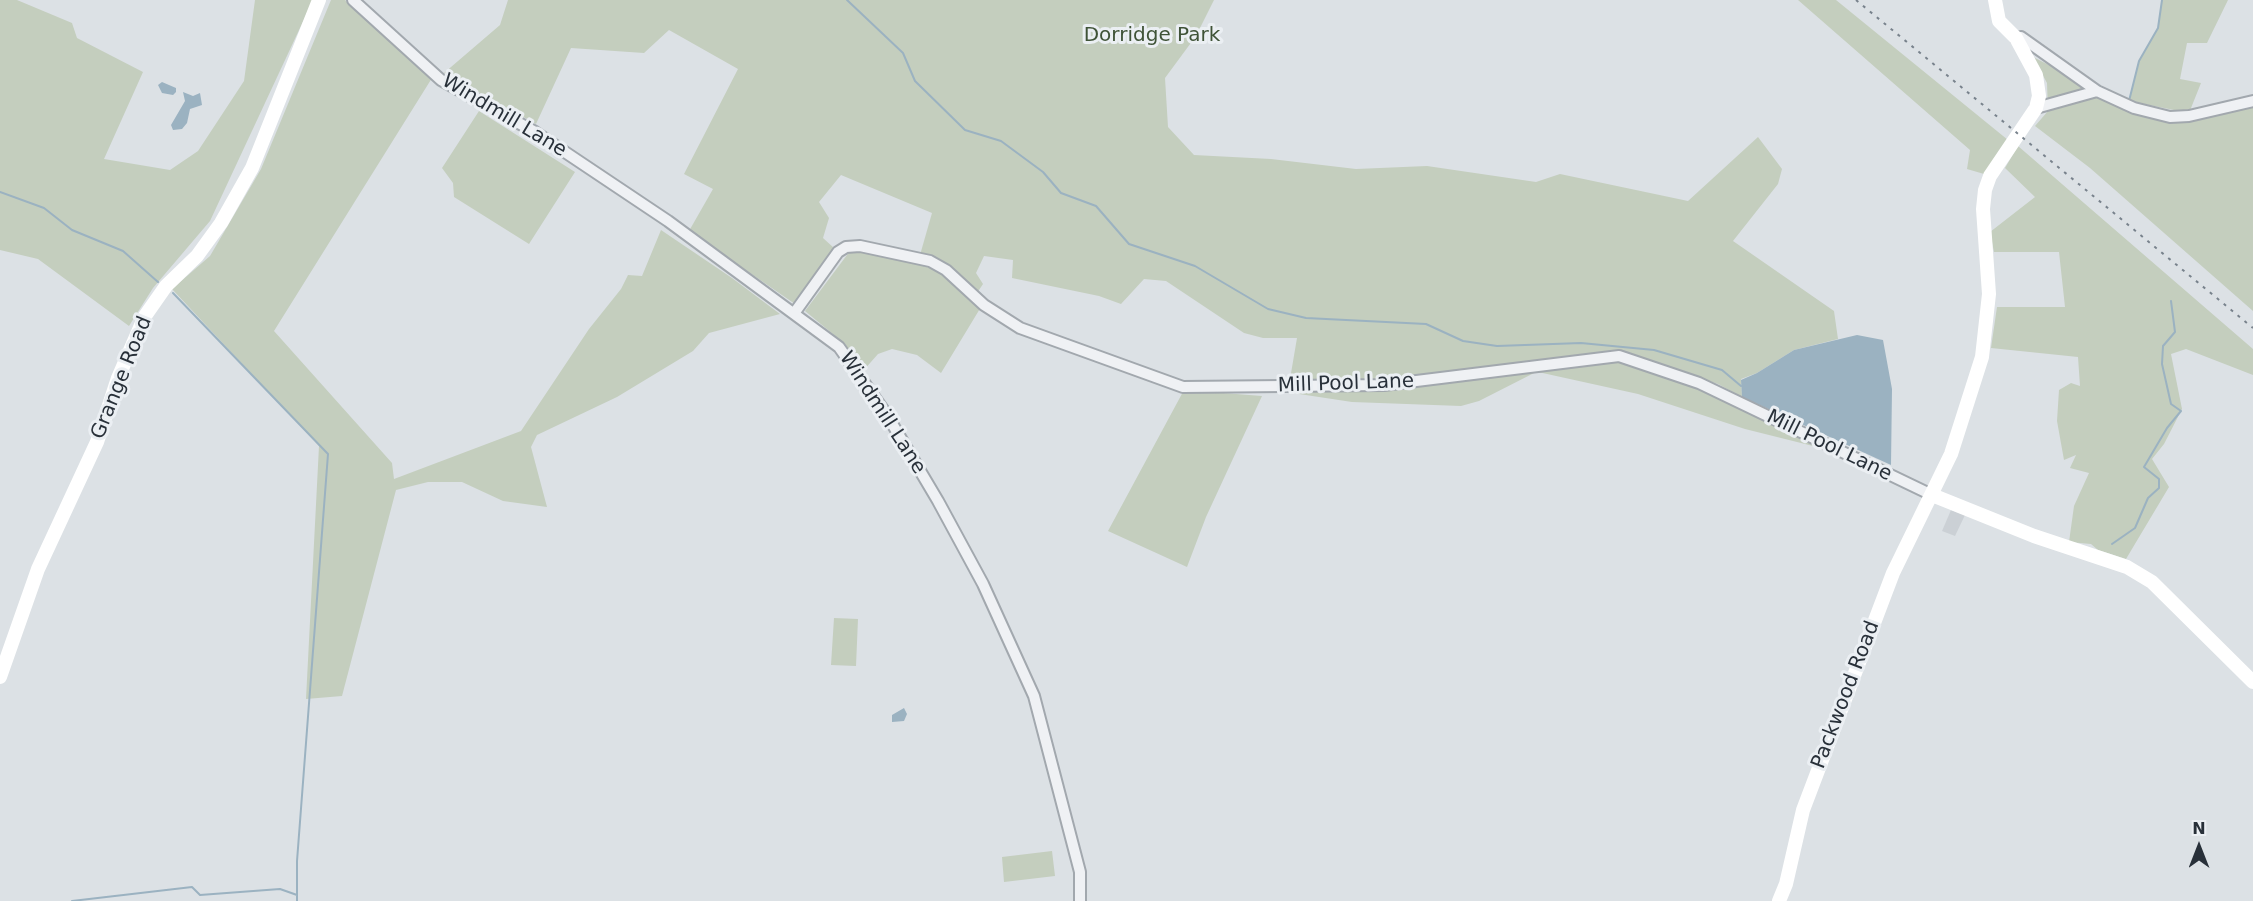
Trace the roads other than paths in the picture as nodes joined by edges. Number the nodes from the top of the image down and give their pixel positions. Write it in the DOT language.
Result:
graph roads {
  1 [pos="319,0"];
  2 [pos="353,0"];
  3 [pos="1995,0"];
  4 [pos="2016,38"];
  5 [pos="2097,91"];
  6 [pos="2253,101"];
  7 [pos="2036,108"];
  8 [pos="795,312"];
  9 [pos="1932,495"];
  10 [pos="0,676"];
  11 [pos="2253,682"];
  12 [pos="1080,901"];
  13 [pos="1779,901"];
  1 -- 10 [label="street, Grange Road"];
  2 -- 8 [label="street, Windmill Lane"];
  3 -- 4 [label="street"];
  4 -- 5 [label="street"];
  4 -- 7 [label="street"];
  5 -- 6 [label="street"];
  5 -- 7 [label="street"];
  7 -- 9 [label="street, Packwood Road"];
  8 -- 9 [label="street, Mill Pool Lane"];
  8 -- 12 [label="street, Windmill Lane"];
  9 -- 11 [label="street"];
  9 -- 13 [label="street, Packwood Road"];
}
